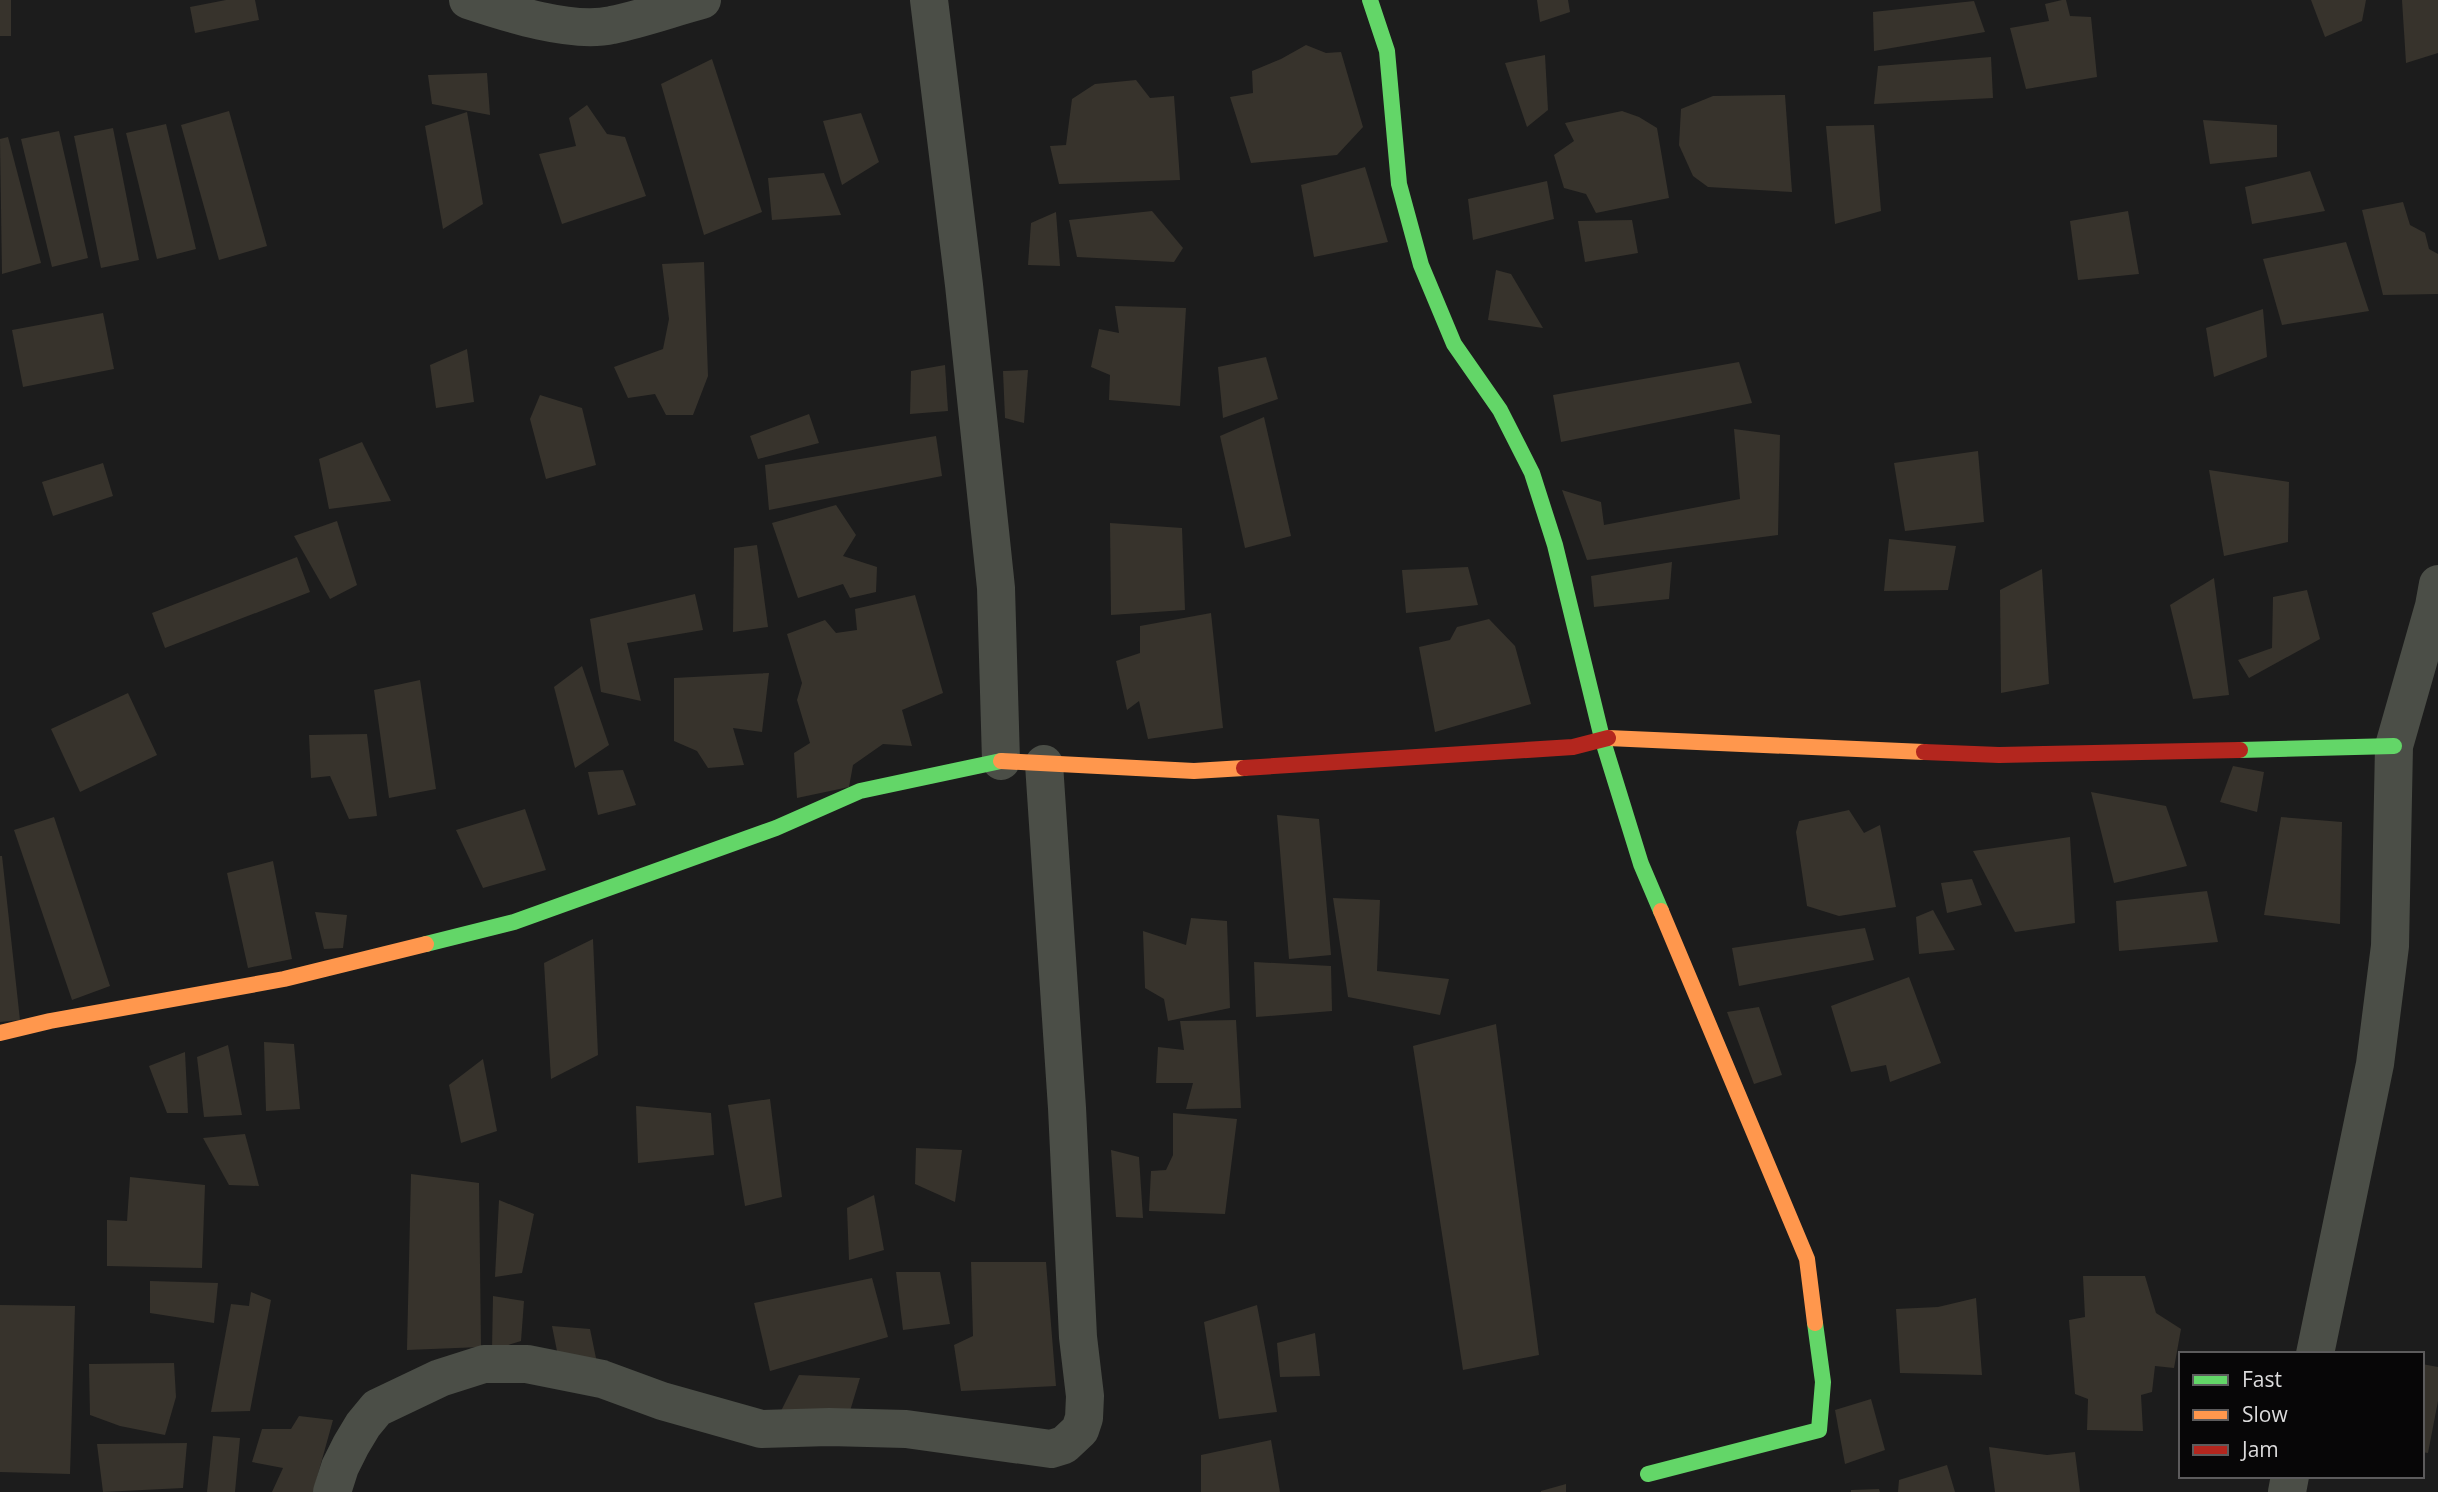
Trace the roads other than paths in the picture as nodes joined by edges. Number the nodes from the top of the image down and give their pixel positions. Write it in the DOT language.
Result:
graph roads {
  1 [pos="468,0"];
  2 [pos="702,0"];
  3 [pos="929,0"];
  4 [pos="1370,0"];
  5 [pos="2438,584"];
  6 [pos="1602,738"];
  7 [pos="2394,746"];
  8 [pos="1001,761"];
  9 [pos="1044,764"];
  10 [pos="0,1033"];
  11 [pos="2315,1352"];
  12 [pos="1648,1474"];
  13 [pos="331,1492"];
  1 -- 2 [label="street"];
  3 -- 8 [label="street"];
  4 -- 6 [label="street"];
  5 -- 7 [label="street"];
  6 -- 7 [label="street"];
  6 -- 9 [label="street"];
  6 -- 12 [label="street"];
  7 -- 11 [label="street"];
  8 -- 9 [label="street"];
  8 -- 10 [label="street"];
  9 -- 13 [label="street"];
}
